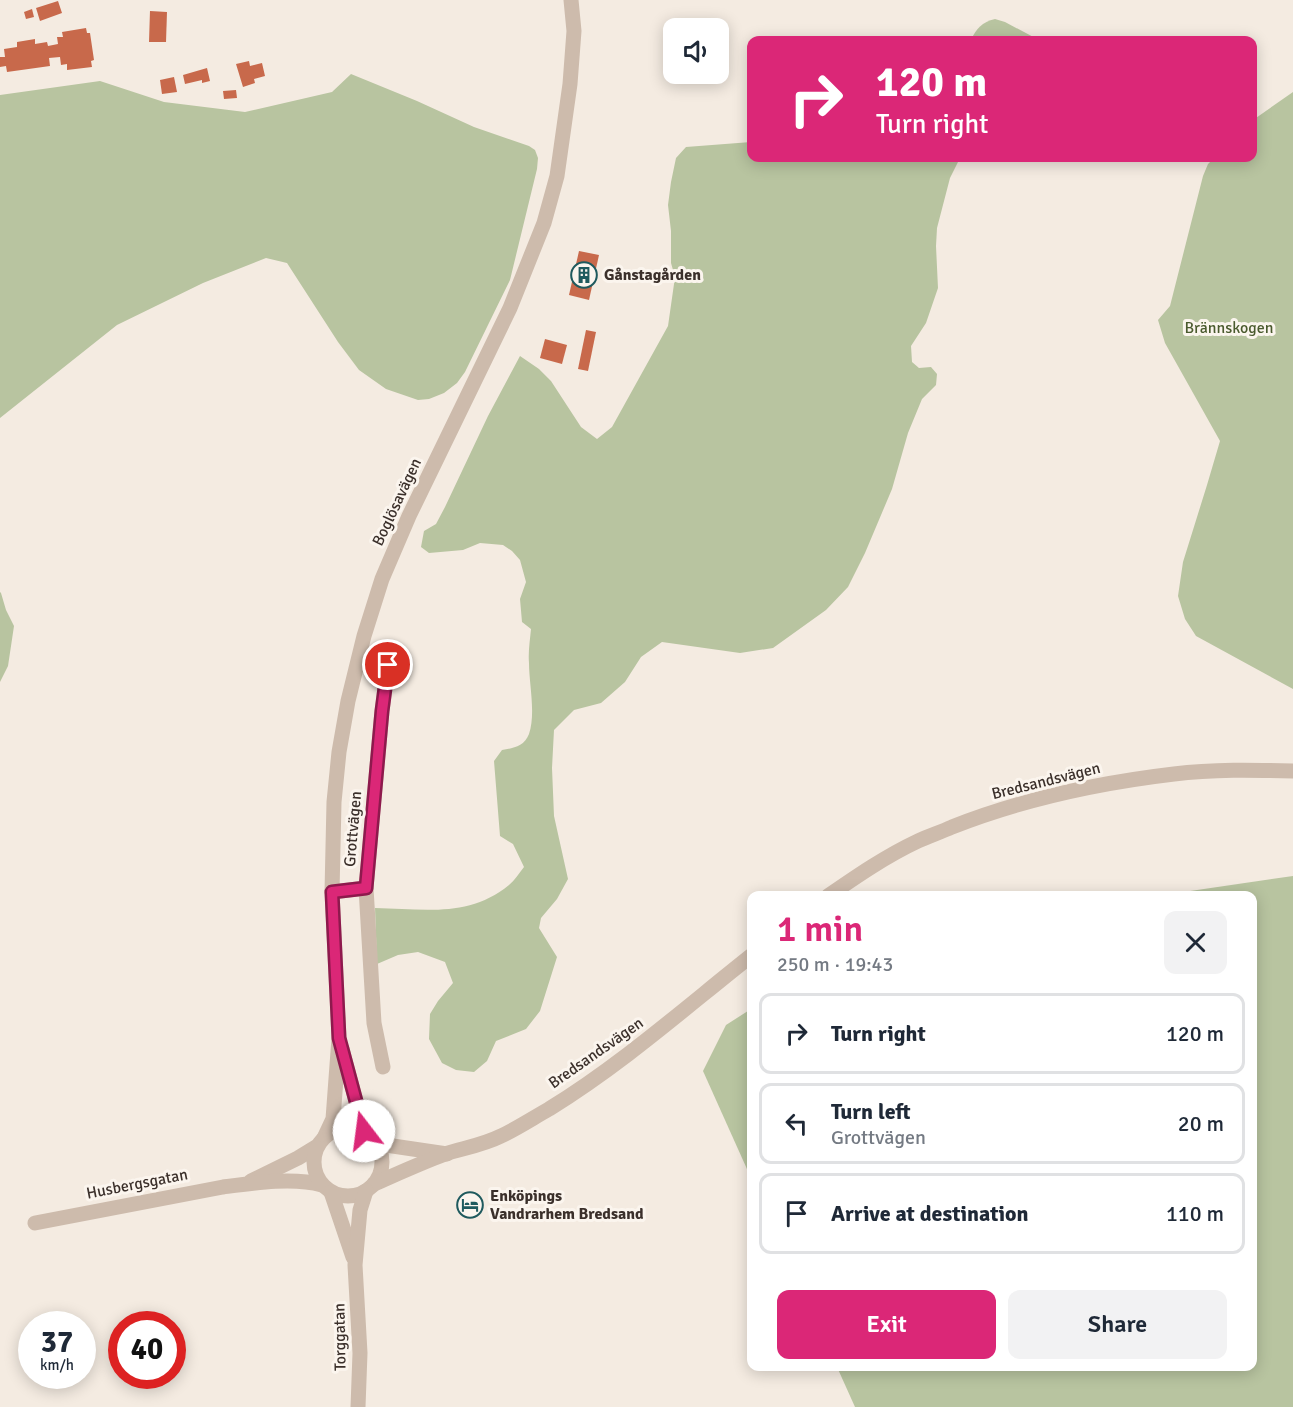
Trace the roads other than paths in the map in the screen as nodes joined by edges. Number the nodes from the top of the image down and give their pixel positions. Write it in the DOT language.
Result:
graph roads {
  1 [pos="571,0"];
  2 [pos="388,665"];
  3 [pos="1293,771"];
  4 [pos="366,888"];
  5 [pos="835,891"];
  6 [pos="332,892"];
  7 [pos="747,959"];
  8 [pos="339,1038"];
  9 [pos="383,1067"];
  10 [pos="369,1135"];
  11 [pos="320,1141"];
  12 [pos="447,1154"];
  13 [pos="246,1184"];
  14 [pos="370,1187"];
  15 [pos="327,1188"];
  16 [pos="35,1223"];
  17 [pos="355,1265"];
  18 [pos="358,1407"];
  1 -- 6 [label="street, Boglösavägen"];
  2 -- 4 [label="street, Grottvägen"];
  3 -- 5 [label="street, Bredsandsvägen"];
  4 -- 6 [label="street"];
  4 -- 9 [label="street, Grottvägen"];
  6 -- 8 [label="street, Boglösavägen"];
  7 -- 12 [label="street, Bredsandsvägen"];
  8 -- 10 [label="street, Boglösavägen"];
  8 -- 11 [label="street, Boglösavägen"];
  10 -- 11 [label="street"];
  10 -- 12 [label="street"];
  10 -- 14 [label="street, Torggatan"];
  11 -- 13 [label="street, Husbergsgatan"];
  11 -- 15 [label="street, Torggatan"];
  12 -- 14 [label="street, Bredsandsvägen"];
  13 -- 15 [label="street, Husbergsgatan"];
  13 -- 16 [label="street, Husbergsgatan"];
  14 -- 15 [label="street"];
  14 -- 17 [label="street, Torggatan"];
  15 -- 17 [label="street, Torggatan"];
  17 -- 18 [label="street, Torggatan"];
}
